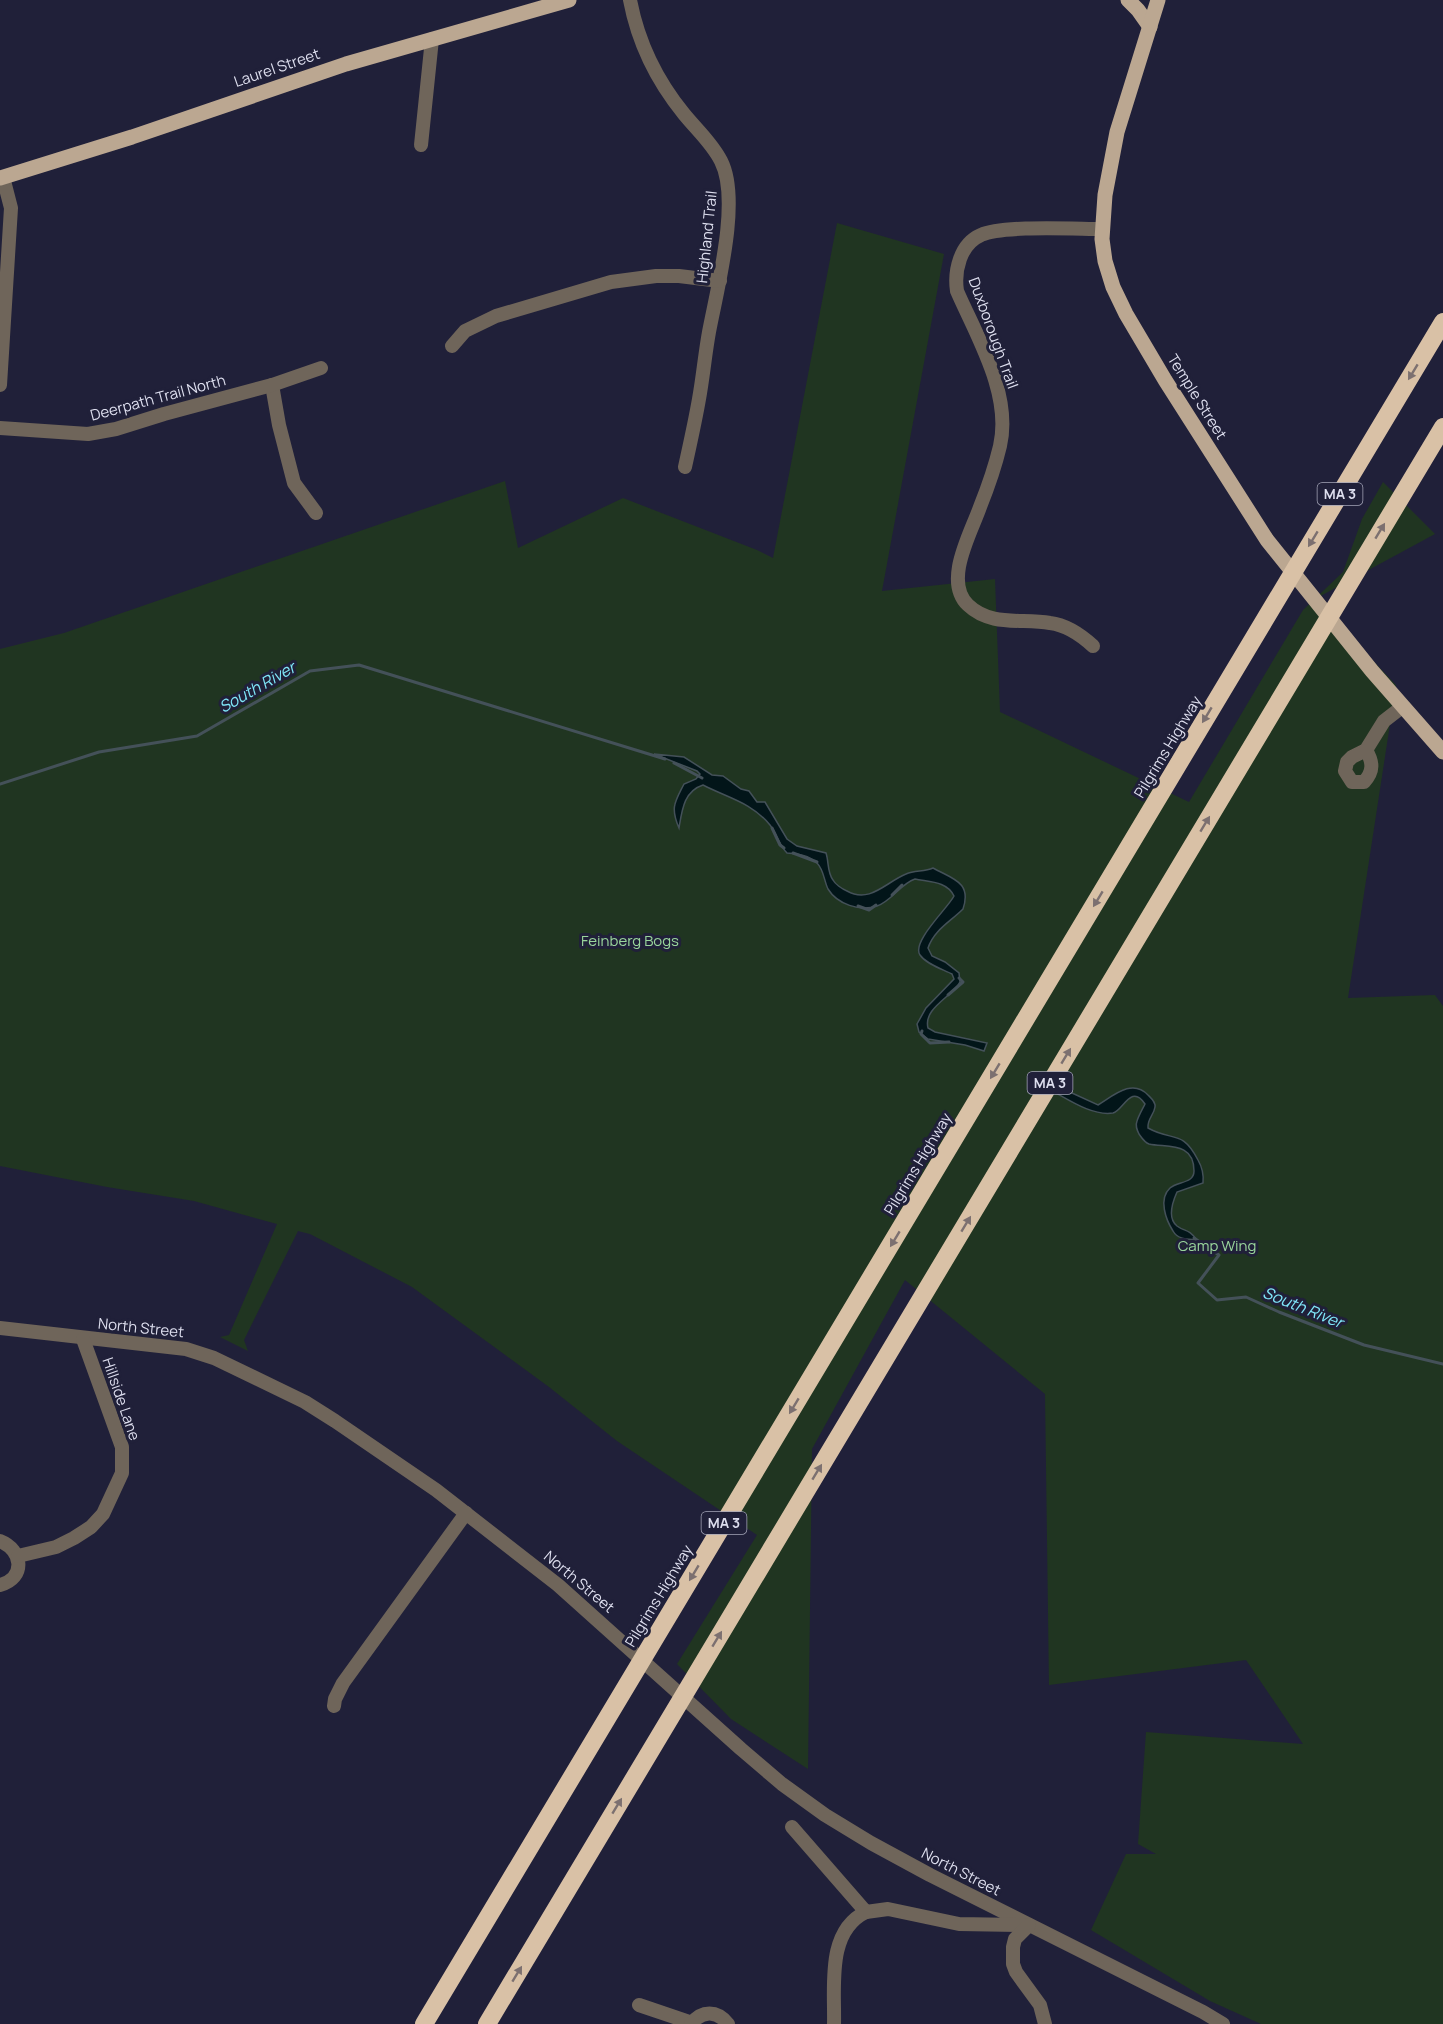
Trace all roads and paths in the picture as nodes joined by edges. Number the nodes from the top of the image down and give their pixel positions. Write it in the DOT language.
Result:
graph roads {
  1 [pos="569,0"];
  2 [pos="630,0"];
  3 [pos="1128,0"];
  4 [pos="1158,0"];
  5 [pos="1150,27"];
  6 [pos="432,39"];
  7 [pos="421,145"];
  8 [pos="2,177"];
  9 [pos="1102,228"];
  10 [pos="720,281"];
  11 [pos="1443,322"];
  12 [pos="452,346"];
  13 [pos="321,368"];
  14 [pos="272,385"];
  15 [pos="0,386"];
  16 [pos="1443,427"];
  17 [pos="0,428"];
  18 [pos="685,467"];
  19 [pos="316,513"];
  20 [pos="1093,646"];
  21 [pos="1402,707"];
  22 [pos="1366,750"];
  23 [pos="1443,752"];
  24 [pos="0,1328"];
  25 [pos="83,1339"];
  26 [pos="466,1513"];
  27 [pos="0,1541"];
  28 [pos="18,1556"];
  29 [pos="0,1585"];
  30 [pos="334,1706"];
  31 [pos="792,1827"];
  32 [pos="866,1912"];
  33 [pos="1029,1925"];
  34 [pos="639,2005"];
  35 [pos="691,2023"];
  36 [pos="424,2024"];
  37 [pos="487,2024"];
  38 [pos="728,2024"];
  39 [pos="834,2024"];
  40 [pos="1045,2024"];
  41 [pos="1223,2024"];
  1 -- 6 [label="main road, Laurel Street"];
  2 -- 10 [label="street, Highland Trail"];
  3 -- 5 [label="main road"];
  4 -- 5 [label="main road, Temple Street"];
  5 -- 9 [label="main road, Temple Street"];
  6 -- 7 [label="street"];
  6 -- 8 [label="main road, Laurel Street"];
  8 -- 15 [label="street"];
  9 -- 20 [label="street, Duxborough Trail"];
  9 -- 21 [label="main road, Temple Street"];
  10 -- 12 [label="street"];
  10 -- 18 [label="street, Highland Trail"];
  11 -- 36 [label="highway, Pilgrims Highway / MA 3, one-way"];
  13 -- 14 [label="street, Deerpath Trail North"];
  14 -- 17 [label="street, Deerpath Trail North"];
  14 -- 19 [label="street"];
  37 -- 16 [label="highway, MA 3, one-way"];
  21 -- 22 [label="street"];
  21 -- 23 [label="main road, Temple Street"];
  24 -- 25 [label="street, North Street"];
  25 -- 26 [label="street, North Street"];
  25 -- 28 [label="street, Hillside Lane"];
  26 -- 30 [label="street"];
  26 -- 33 [label="street, North Street"];
  27 -- 28 [label="street"];
  28 -- 29 [label="street"];
  31 -- 32 [label="street"];
  32 -- 33 [label="street"];
  32 -- 39 [label="street"];
  33 -- 40 [label="street"];
  33 -- 41 [label="street, North Street"];
  34 -- 35 [label="street"];
  35 -- 38 [label="street"];
}
